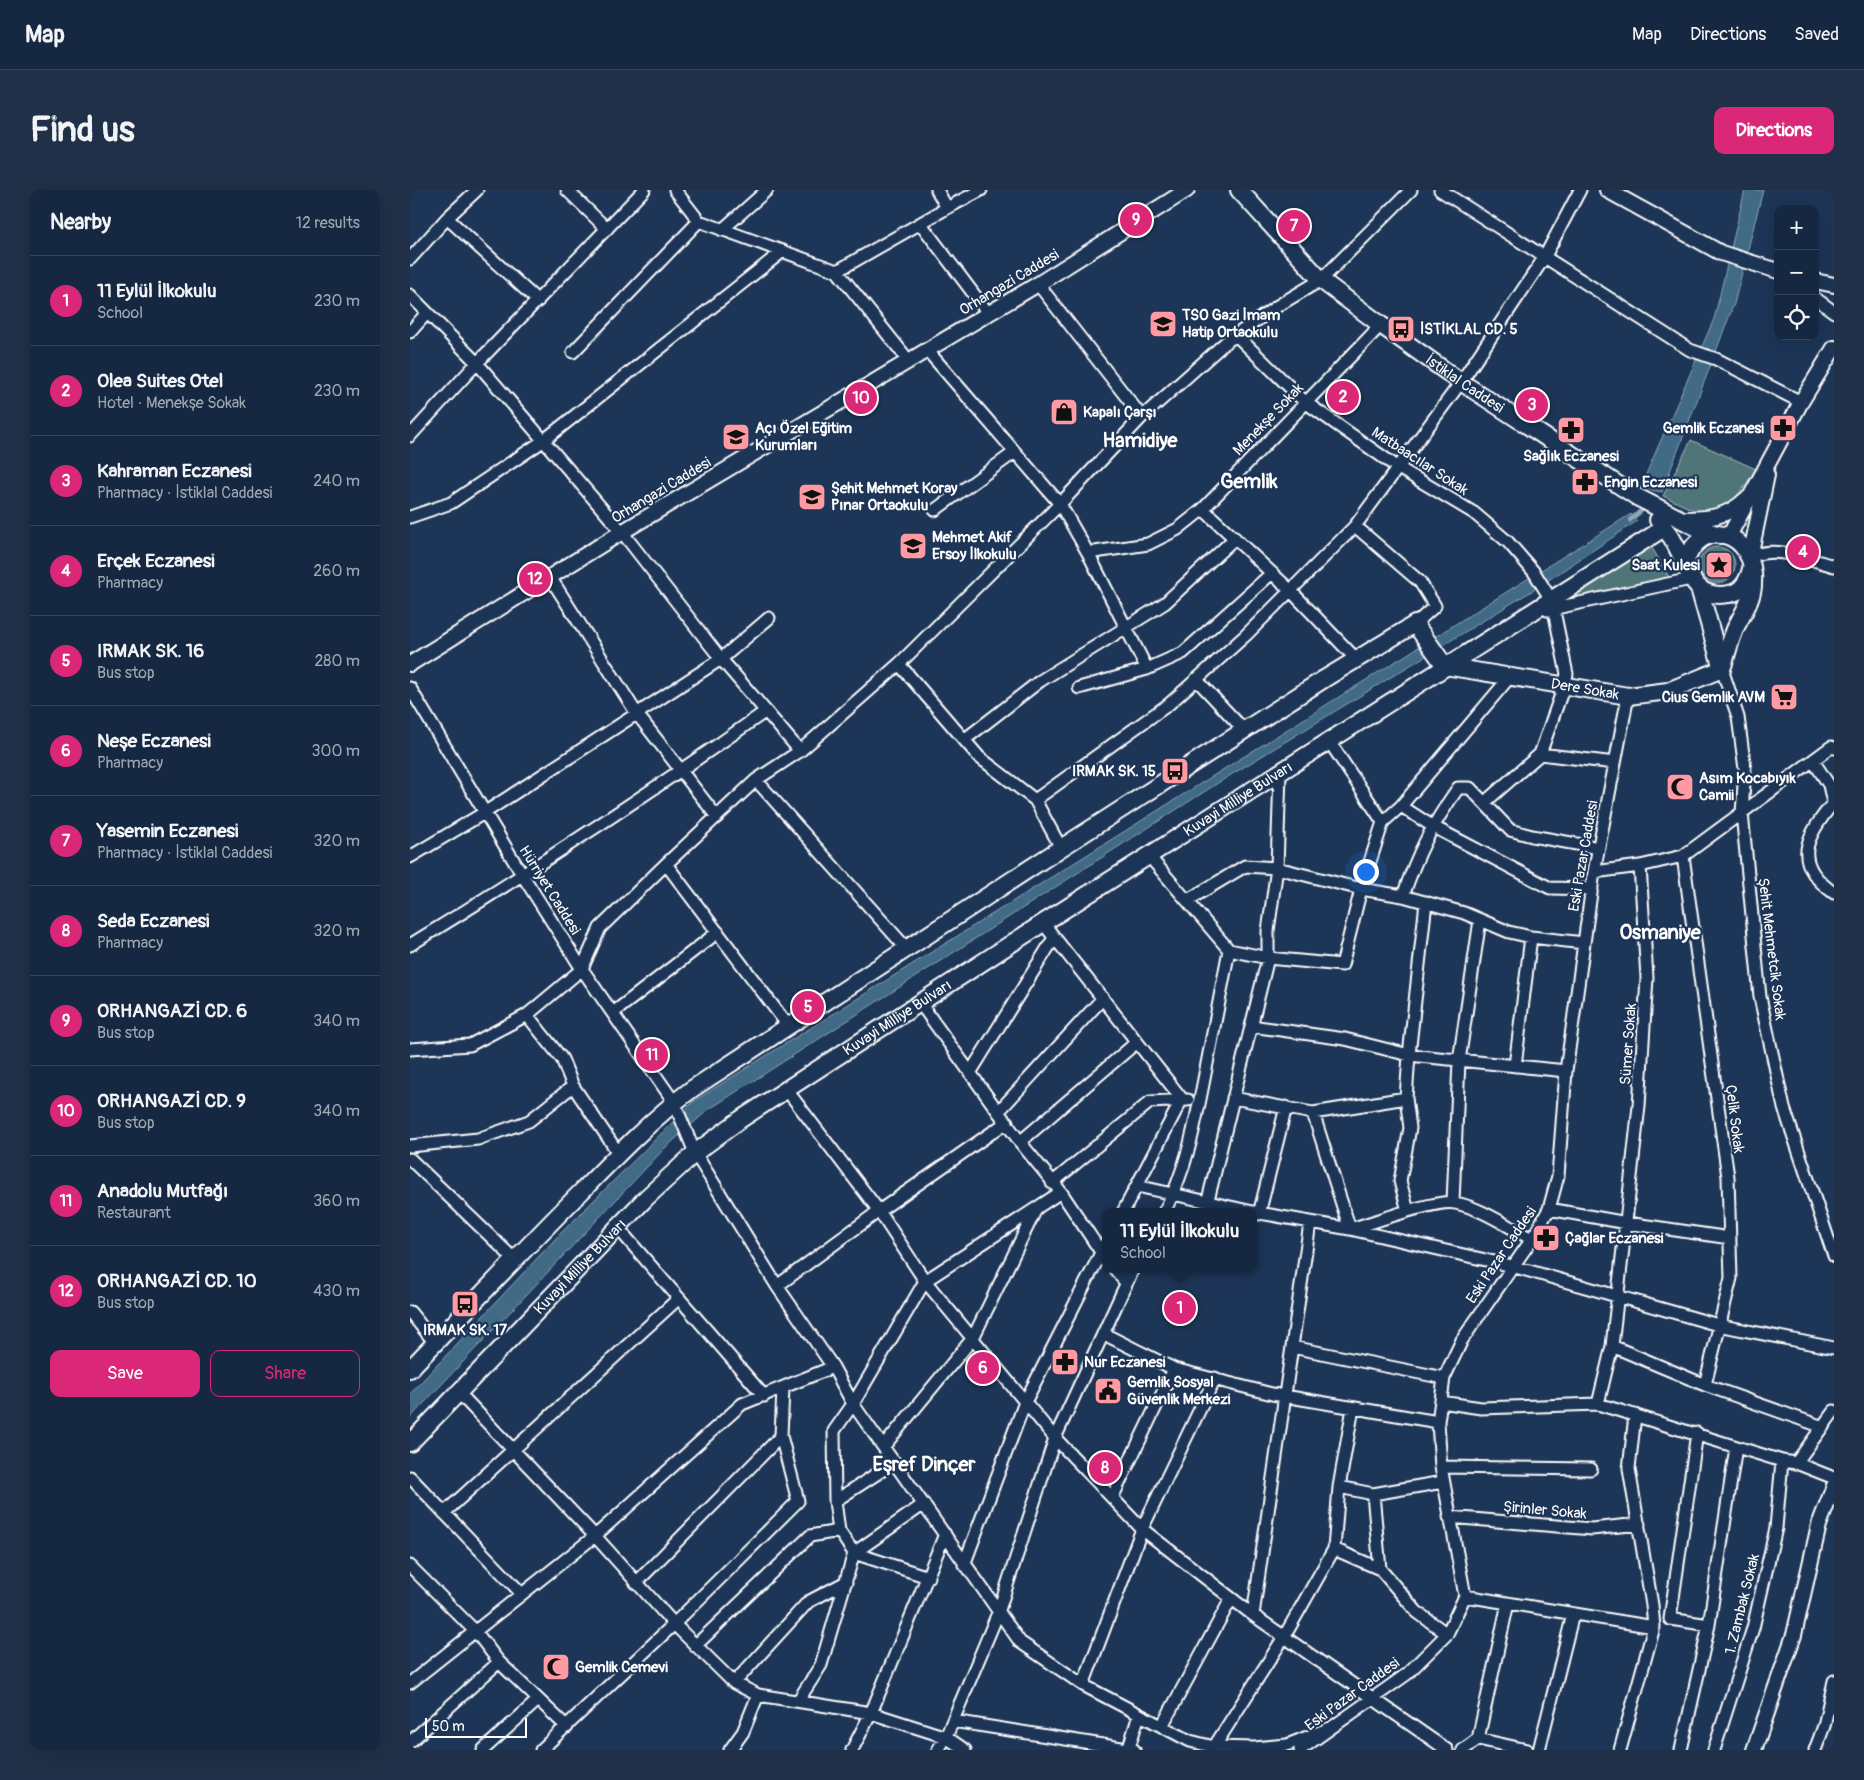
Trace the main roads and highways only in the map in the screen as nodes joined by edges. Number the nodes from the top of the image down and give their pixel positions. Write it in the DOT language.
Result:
graph roads {
  1 [pos="1240,190"];
  2 [pos="1648,504"];
  3 [pos="1664,528"];
  4 [pos="1725,535"];
  5 [pos="1750,557"];
  6 [pos="1692,577"];
  7 [pos="1441,660"];
  8 [pos="1722,669"];
  9 [pos="410,1369"];
  10 [pos="410,1444"];
  1 -- 2 [label="main road, İstiklal Caddesi"];
  2 -- 3 [label="main road"];
  2 -- 4 [label="main road, İstiklal Caddesi"];
  3 -- 6 [label="main road"];
  3 -- 7 [label="main road, Kuvayi Milliye Bulvarı"];
  4 -- 5 [label="main road"];
  4 -- 6 [label="main road"];
  5 -- 6 [label="main road"];
  5 -- 8 [label="main road"];
  6 -- 8 [label="main road"];
  7 -- 8 [label="main road, Dere Sokak"];
  7 -- 9 [label="main road"];
  7 -- 10 [label="main road, Kuvayi Milliye Bulvarı"];
}
